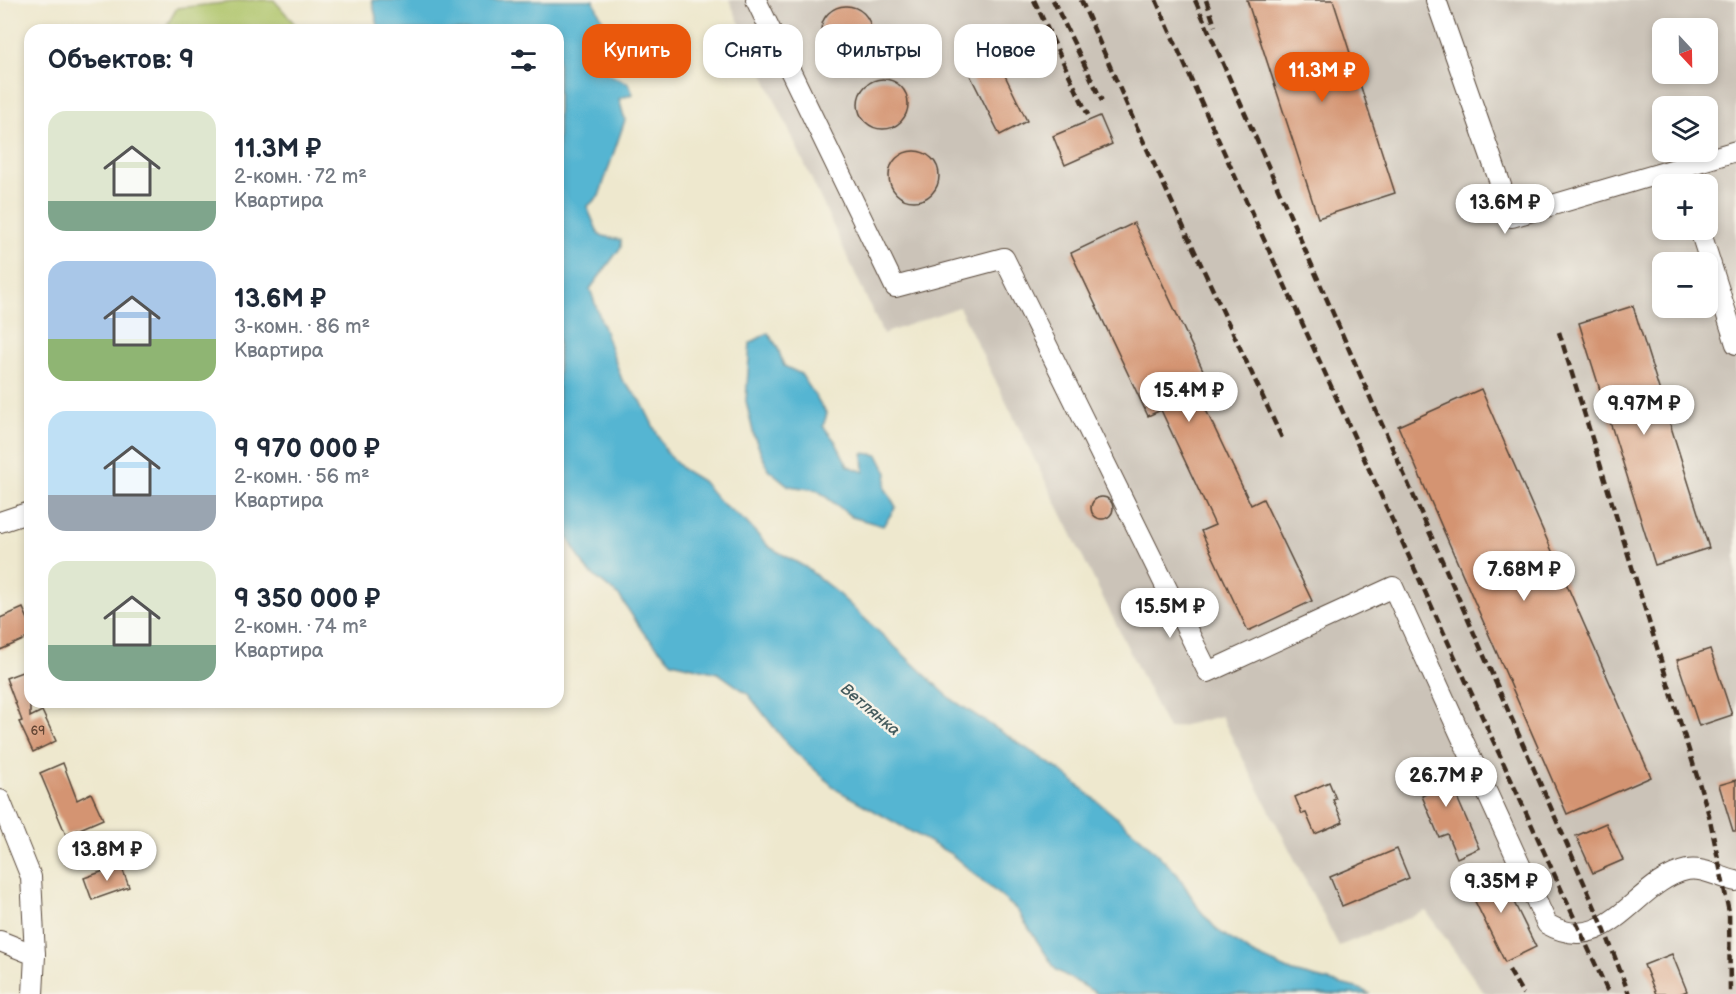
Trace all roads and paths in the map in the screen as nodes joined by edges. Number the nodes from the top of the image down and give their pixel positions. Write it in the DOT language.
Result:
graph roads {
  1 [pos="756,0"];
  2 [pos="1436,0"];
  3 [pos="1736,151"];
  4 [pos="1685,174"];
  5 [pos="1652,183"];
  6 [pos="1703,240"];
  7 [pos="1736,344"];
  8 [pos="24,514"];
  9 [pos="0,522"];
  10 [pos="0,800"];
  11 [pos="1736,881"];
  12 [pos="0,941"];
  13 [pos="35,955"];
  14 [pos="33,994"];
  1 -- 11 [label="street"];
  2 -- 5 [label="street"];
  3 -- 4 [label="street"];
  6 -- 7 [label="street"];
  8 -- 9 [label="street"];
  10 -- 13 [label="street"];
  12 -- 13 [label="street"];
  13 -- 14 [label="street"];
}
